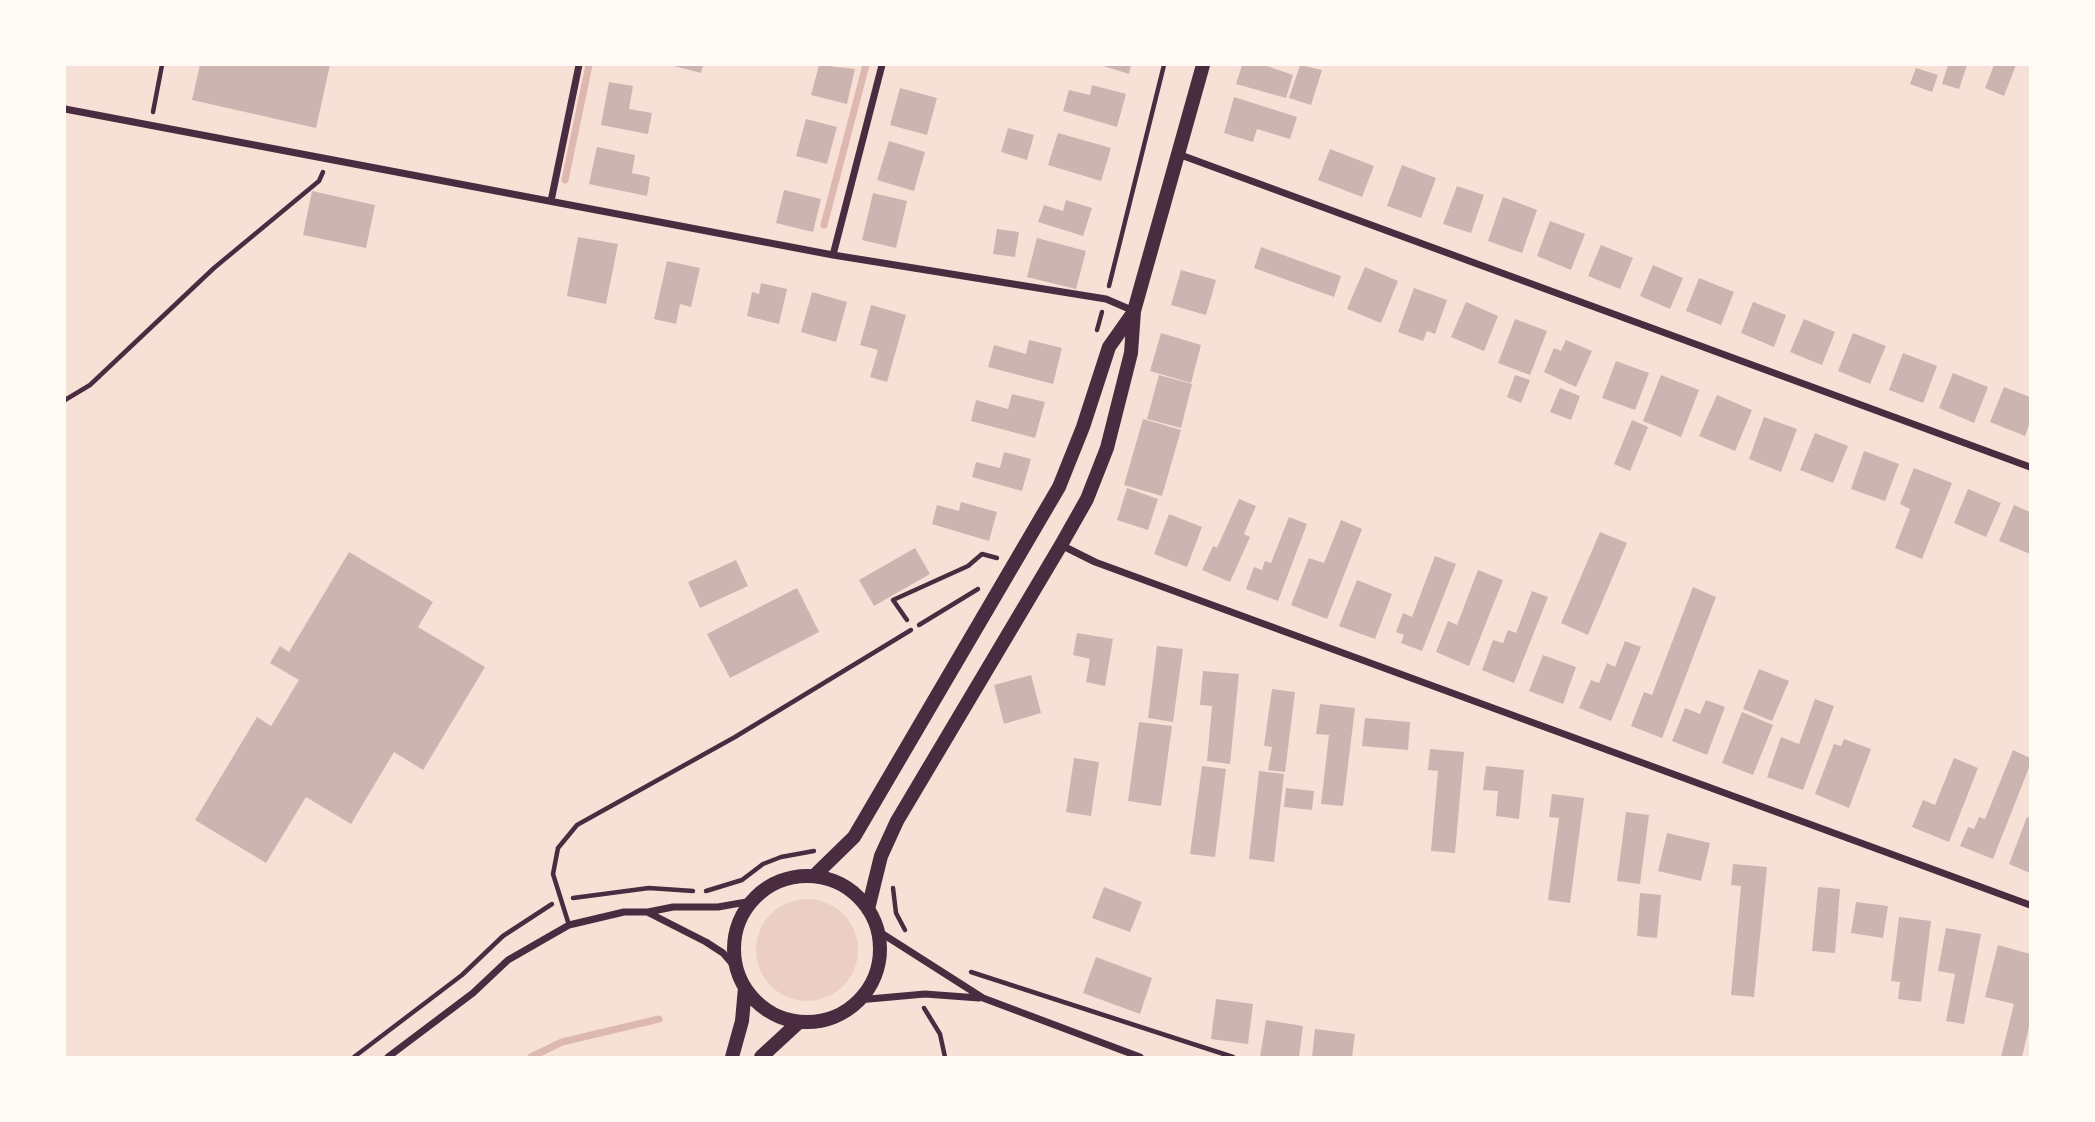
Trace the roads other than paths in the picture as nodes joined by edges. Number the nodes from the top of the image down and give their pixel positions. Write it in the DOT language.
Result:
graph roads {
  1 [pos="579,65"];
  2 [pos="882,65"];
  3 [pos="1203,65"];
  4 [pos="65,109"];
  5 [pos="1178,155"];
  6 [pos="551,201"];
  7 [pos="832,255"];
  8 [pos="1134,311"];
  9 [pos="2030,467"];
  10 [pos="1061,545"];
  11 [pos="911,630"];
  12 [pos="814,876"];
  13 [pos="752,901"];
  14 [pos="2030,905"];
  15 [pos="868,909"];
  16 [pos="648,912"];
  17 [pos="569,925"];
  18 [pos="877,932"];
  19 [pos="736,968"];
  20 [pos="745,988"];
  21 [pos="983,998"];
  22 [pos="858,1000"];
  23 [pos="799,1022"];
  24 [pos="388,1057"];
  25 [pos="732,1057"];
  26 [pos="761,1057"];
  27 [pos="1140,1057"];
  1 -- 6 [label="street"];
  2 -- 7 [label="street"];
  3 -- 5 [label="main road"];
  4 -- 6 [label="street"];
  5 -- 8 [label="main road"];
  5 -- 9 [label="street"];
  6 -- 7 [label="street"];
  7 -- 8 [label="street"];
  8 -- 10 [label="main road"];
  8 -- 12 [label="main road"];
  10 -- 14 [label="street"];
  10 -- 15 [label="main road"];
  11 -- 17 [label="lane"];
  12 -- 13 [label="main road"];
  12 -- 15 [label="main road"];
  13 -- 16 [label="street"];
  13 -- 19 [label="main road"];
  15 -- 18 [label="main road"];
  16 -- 17 [label="street"];
  16 -- 19 [label="street"];
  17 -- 24 [label="street"];
  18 -- 21 [label="street"];
  18 -- 22 [label="main road"];
  19 -- 20 [label="main road"];
  20 -- 23 [label="main road"];
  20 -- 25 [label="main road"];
  21 -- 22 [label="street"];
  21 -- 27 [label="street"];
  22 -- 23 [label="main road"];
  23 -- 26 [label="main road"];
}
